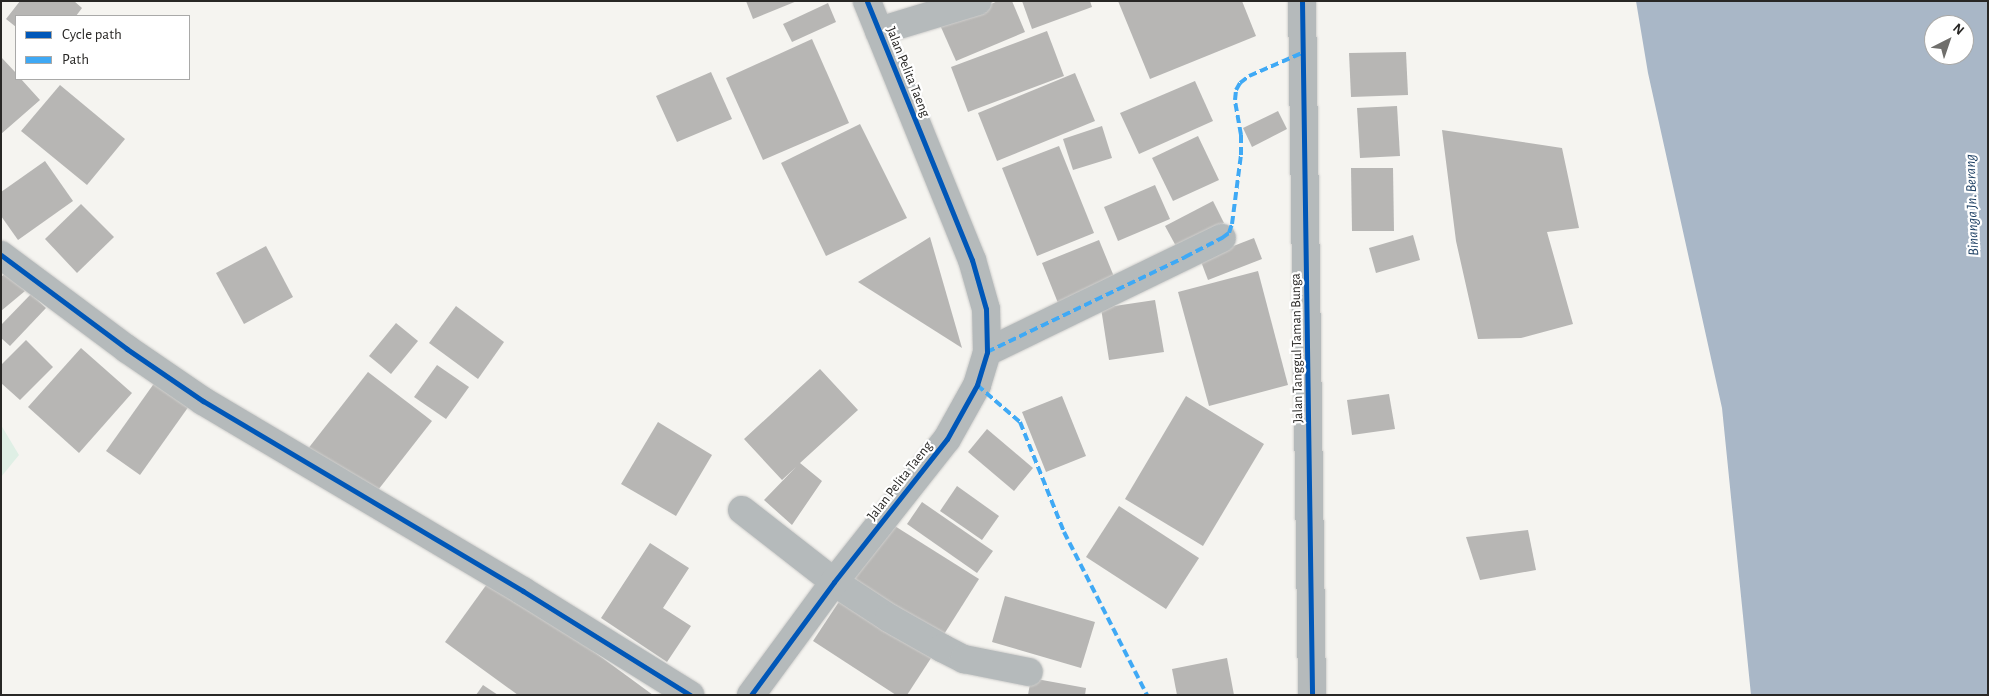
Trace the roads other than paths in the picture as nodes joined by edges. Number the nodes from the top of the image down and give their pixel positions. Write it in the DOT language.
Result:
graph roads {
  1 [pos="867,1"];
  2 [pos="978,1"];
  3 [pos="1302,1"];
  4 [pos="879,31"];
  5 [pos="1222,238"];
  6 [pos="1,255"];
  7 [pos="987,352"];
  8 [pos="742,510"];
  9 [pos="834,582"];
  10 [pos="1029,672"];
  11 [pos="690,695"];
  12 [pos="750,695"];
  13 [pos="1312,695"];
  1 -- 4 [label="street, Jalan Pelita Taeng"];
  2 -- 4 [label="street"];
  3 -- 13 [label="street, Jalan Tanggul Taman Bunga"];
  4 -- 7 [label="street, Jalan Pelita Taeng"];
  5 -- 7 [label="street"];
  6 -- 11 [label="street"];
  7 -- 9 [label="street, Jalan Pelita Taeng"];
  8 -- 9 [label="street"];
  9 -- 10 [label="street"];
  9 -- 12 [label="street, Jalan Pelita Taeng"];
}
